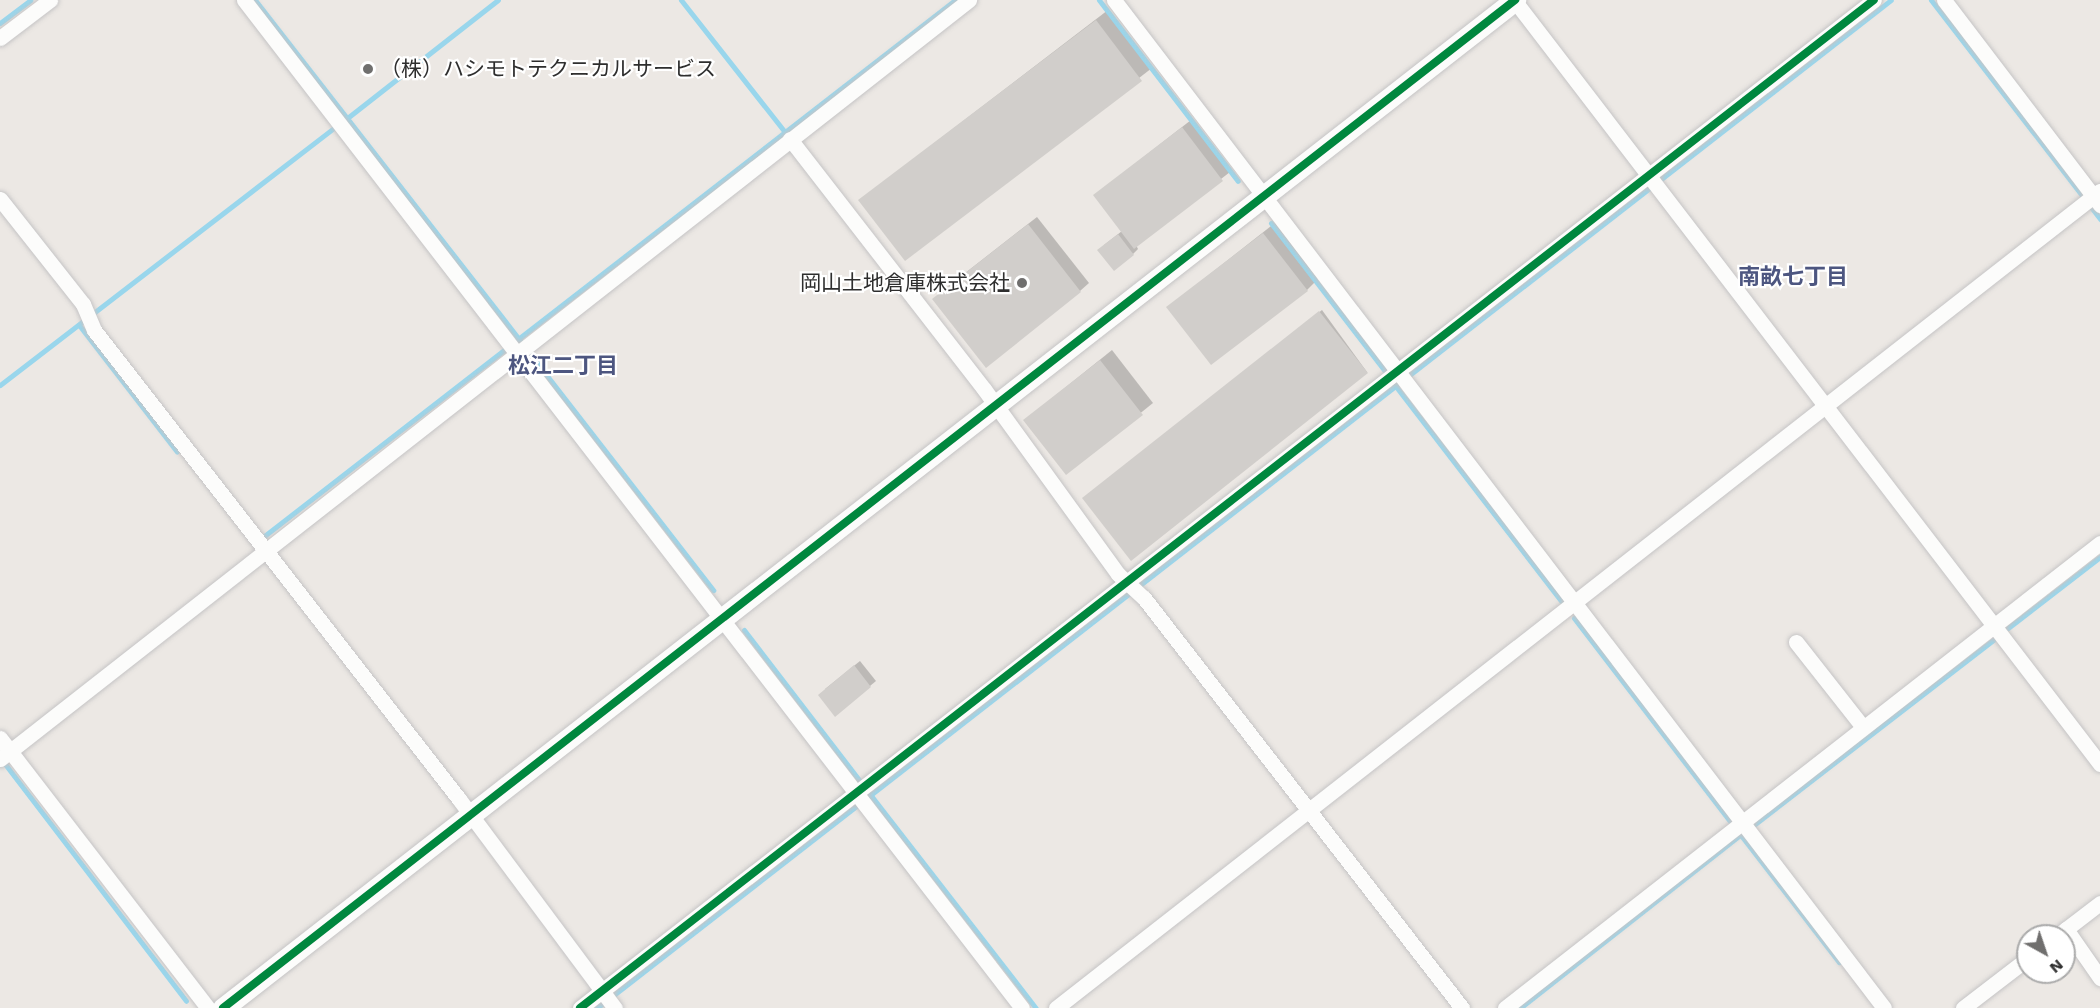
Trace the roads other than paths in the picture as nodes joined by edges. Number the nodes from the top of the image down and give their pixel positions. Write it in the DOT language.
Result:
graph roads {
  1 [pos="50,0"];
  2 [pos="244,0"];
  3 [pos="969,0"];
  4 [pos="1114,0"];
  5 [pos="1514,0"];
  6 [pos="1874,0"];
  7 [pos="1944,0"];
  8 [pos="0,38"];
  9 [pos="790,139"];
  10 [pos="1653,179"];
  11 [pos="1264,195"];
  12 [pos="0,199"];
  13 [pos="2093,199"];
  14 [pos="519,347"];
  15 [pos="1397,377"];
  16 [pos="995,405"];
  17 [pos="1824,408"];
  18 [pos="2100,543"];
  19 [pos="266,551"];
  20 [pos="1133,587"];
  21 [pos="1575,601"];
  22 [pos="721,618"];
  23 [pos="1992,625"];
  24 [pos="1796,642"];
  25 [pos="1863,727"];
  26 [pos="0,738"];
  27 [pos="5,755"];
  28 [pos="2100,764"];
  29 [pos="863,794"];
  30 [pos="1309,810"];
  31 [pos="469,814"];
  32 [pos="1742,822"];
  33 [pos="2100,903"];
  34 [pos="2073,924"];
  35 [pos="2076,950"];
  36 [pos="2016,967"];
  37 [pos="2100,978"];
  38 [pos="1979,996"];
  39 [pos="608,1000"];
  40 [pos="208,1008"];
  41 [pos="223,1008"];
  42 [pos="580,1008"];
  43 [pos="1022,1008"];
  44 [pos="1056,1008"];
  45 [pos="1462,1008"];
  46 [pos="1505,1008"];
  47 [pos="1884,1008"];
  48 [pos="1963,1008"];
  49 [pos="1989,1008"];
  1 -- 8 [label="street"];
  2 -- 14 [label="street"];
  3 -- 9 [label="street"];
  4 -- 11 [label="street"];
  5 -- 10 [label="street"];
  5 -- 11 [label="street"];
  6 -- 10 [label="street"];
  7 -- 13 [label="street"];
  9 -- 14 [label="street"];
  9 -- 16 [label="street"];
  10 -- 15 [label="street"];
  10 -- 17 [label="street"];
  11 -- 15 [label="street"];
  11 -- 16 [label="street"];
  12 -- 19 [label="street"];
  13 -- 17 [label="street"];
  14 -- 19 [label="street"];
  14 -- 22 [label="street"];
  15 -- 20 [label="street"];
  15 -- 21 [label="street"];
  16 -- 20 [label="street"];
  16 -- 22 [label="street"];
  17 -- 21 [label="street"];
  17 -- 23 [label="street"];
  18 -- 23 [label="street"];
  19 -- 27 [label="street"];
  19 -- 31 [label="street"];
  20 -- 29 [label="street"];
  20 -- 30 [label="street"];
  21 -- 30 [label="street"];
  21 -- 32 [label="street"];
  22 -- 29 [label="street"];
  22 -- 31 [label="street"];
  23 -- 25 [label="street"];
  23 -- 28 [label="street"];
  24 -- 25 [label="street"];
  25 -- 32 [label="street"];
  26 -- 27 [label="street"];
  27 -- 40 [label="street"];
  29 -- 39 [label="street"];
  29 -- 43 [label="street"];
  30 -- 44 [label="street"];
  30 -- 45 [label="street"];
  31 -- 39 [label="street"];
  31 -- 41 [label="street"];
  32 -- 46 [label="street"];
  32 -- 47 [label="street"];
  33 -- 34 [label="street"];
  35 -- 37 [label="street"];
  36 -- 38 [label="street"];
  38 -- 48 [label="street"];
  38 -- 49 [label="street"];
  39 -- 42 [label="street"];
}
